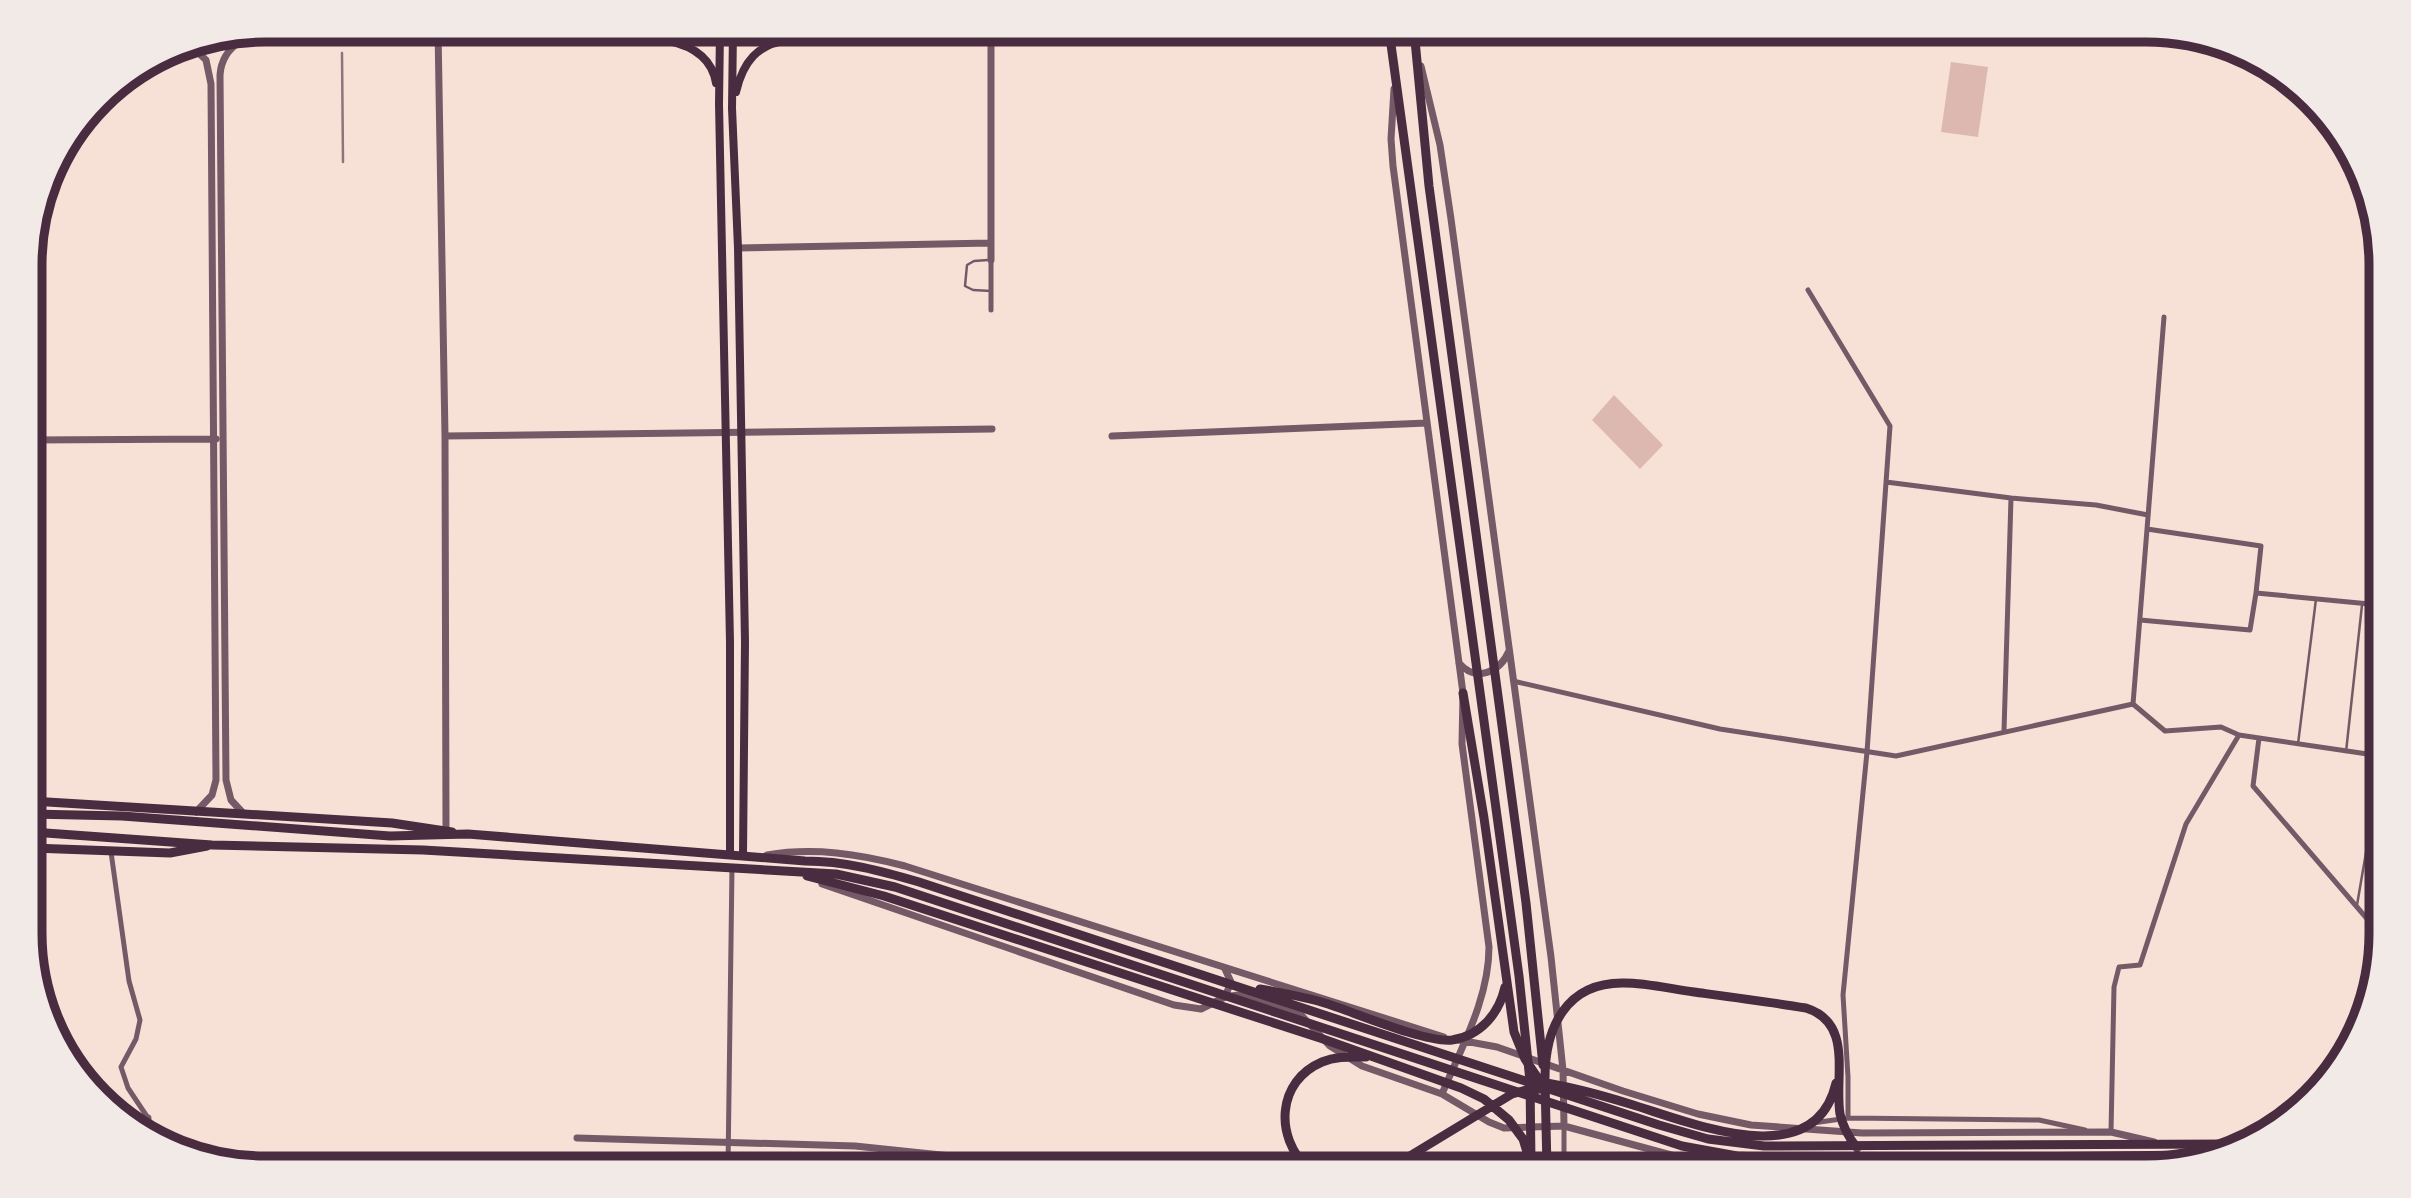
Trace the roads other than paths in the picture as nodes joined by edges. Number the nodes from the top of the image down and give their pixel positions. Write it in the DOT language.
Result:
graph roads {
  1 [pos="438,42"];
  2 [pos="674,42"];
  3 [pos="720,42"];
  4 [pos="733,42"];
  5 [pos="774,42"];
  6 [pos="992,42"];
  7 [pos="1390,42"];
  8 [pos="1415,42"];
  9 [pos="1415,42"];
  10 [pos="238,44"];
  11 [pos="199,53"];
  12 [pos="1395,79"];
  13 [pos="719,104"];
  14 [pos="732,108"];
  15 [pos="991,243"];
  16 [pos="738,248"];
  17 [pos="991,260"];
  18 [pos="1808,290"];
  19 [pos="991,291"];
  20 [pos="991,310"];
  21 [pos="2164,317"];
  22 [pos="1427,424"];
  23 [pos="992,429"];
  24 [pos="725,432"];
  25 [pos="742,432"];
  26 [pos="444,436"];
  27 [pos="1112,436"];
  28 [pos="214,439"];
  29 [pos="223,439"];
  30 [pos="42,440"];
  31 [pos="1886,482"];
  32 [pos="2011,498"];
  33 [pos="2148,515"];
  34 [pos="2147,529"];
  35 [pos="2256,593"];
  36 [pos="2316,600"];
  37 [pos="2362,604"];
  38 [pos="2369,604"];
  39 [pos="2140,620"];
  40 [pos="1509,651"];
  41 [pos="1459,662"];
  42 [pos="1513,681"];
  43 [pos="1463,693"];
  44 [pos="2133,704"];
  45 [pos="2004,731"];
  46 [pos="2239,735"];
  47 [pos="2259,738"];
  48 [pos="2298,744"];
  49 [pos="1867,752"];
  50 [pos="2346,752"];
  51 [pos="2369,755"];
  52 [pos="42,802"];
  53 [pos="196,812"];
  54 [pos="42,814"];
  55 [pos="245,815"];
  56 [pos="446,831"];
  57 [pos="42,833"];
  58 [pos="468,834"];
  59 [pos="2369,835"];
  60 [pos="212,845"];
  61 [pos="42,849"];
  62 [pos="111,852"];
  63 [pos="730,854"];
  64 [pos="743,855"];
  65 [pos="761,856"];
  66 [pos="732,867"];
  67 [pos="785,872"];
  68 [pos="2357,905"];
  69 [pos="2369,920"];
  70 [pos="1505,967"];
  71 [pos="1225,969"];
  72 [pos="1209,978"];
  73 [pos="1225,997"];
  74 [pos="1465,1041"];
  75 [pos="1376,1057"];
  76 [pos="1839,1057"];
  77 [pos="1563,1070"];
  78 [pos="1509,1076"];
  79 [pos="1545,1078"];
  80 [pos="1442,1094"];
  81 [pos="1563,1094"];
  82 [pos="1593,1117"];
  83 [pos="148,1118"];
  84 [pos="1848,1118"];
  85 [pos="148,1122"];
  86 [pos="1564,1126"];
  87 [pos="1779,1128"];
  88 [pos="2092,1132"];
  89 [pos="2111,1132"];
  90 [pos="578,1138"];
  91 [pos="728,1142"];
  92 [pos="2161,1144"];
  93 [pos="2218,1144"];
  94 [pos="919,1154"];
  95 [pos="2166,1155"];
  96 [pos="728,1156"];
  97 [pos="940,1156"];
  98 [pos="1298,1156"];
  99 [pos="1410,1156"];
  100 [pos="1527,1156"];
  101 [pos="1531,1156"];
  102 [pos="1547,1156"];
  103 [pos="1564,1156"];
  104 [pos="1675,1156"];
  105 [pos="1747,1156"];
  106 [pos="1866,1156"];
  107 [pos="2095,1156"];
  1 -- 26 [label="street"];
  2 -- 13 [label="main road"];
  3 -- 13 [label="main road"];
  4 -- 14 [label="main road"];
  5 -- 14 [label="main road"];
  6 -- 15 [label="street"];
  7 -- 12 [label="main road"];
  8 -- 79 [label="main road"];
  9 -- 40 [label="street"];
  10 -- 29 [label="street"];
  11 -- 28 [label="street"];
  12 -- 22 [label="street"];
  12 -- 101 [label="main road"];
  13 -- 24 [label="main road"];
  14 -- 16 [label="main road"];
  15 -- 16 [label="street"];
  15 -- 17 [label="street"];
  16 -- 25 [label="main road"];
  17 -- 19 [label="street"];
  17 -- 19 [label="lane"];
  18 -- 31 [label="street"];
  19 -- 20 [label="street"];
  21 -- 33 [label="street"];
  22 -- 27 [label="street"];
  22 -- 41 [label="street"];
  23 -- 25 [label="street"];
  24 -- 25 [label="street"];
  24 -- 26 [label="street"];
  24 -- 63 [label="main road"];
  25 -- 64 [label="main road"];
  26 -- 56 [label="street"];
  28 -- 29 [label="street"];
  28 -- 30 [label="street"];
  28 -- 53 [label="street"];
  29 -- 55 [label="street"];
  31 -- 32 [label="street"];
  31 -- 49 [label="street"];
  32 -- 33 [label="street"];
  32 -- 45 [label="street"];
  33 -- 34 [label="street"];
  34 -- 35 [label="street"];
  34 -- 39 [label="street"];
  35 -- 36 [label="street"];
  35 -- 39 [label="street"];
  36 -- 37 [label="street"];
  36 -- 48 [label="lane"];
  37 -- 38 [label="street"];
  37 -- 50 [label="lane"];
  39 -- 44 [label="street"];
  40 -- 41 [label="street"];
  40 -- 42 [label="street"];
  41 -- 43 [label="street"];
  42 -- 49 [label="street"];
  42 -- 77 [label="street"];
  43 -- 70 [label="main road"];
  43 -- 74 [label="street"];
  44 -- 45 [label="street"];
  44 -- 46 [label="street"];
  45 -- 49 [label="street"];
  46 -- 47 [label="street"];
  46 -- 89 [label="street"];
  47 -- 48 [label="street"];
  47 -- 68 [label="street"];
  48 -- 50 [label="street"];
  49 -- 84 [label="street"];
  50 -- 51 [label="street"];
  52 -- 53 [label="main road"];
  53 -- 55 [label="main road"];
  54 -- 58 [label="main road"];
  55 -- 56 [label="main road"];
  56 -- 58 [label="main road"];
  57 -- 60 [label="main road"];
  58 -- 63 [label="main road"];
  59 -- 68 [label="lane"];
  60 -- 62 [label="main road"];
  60 -- 66 [label="main road"];
  61 -- 62 [label="main road"];
  62 -- 83 [label="street"];
  63 -- 64 [label="main road"];
  64 -- 65 [label="main road"];
  65 -- 71 [label="street"];
  65 -- 72 [label="main road"];
  66 -- 67 [label="main road"];
  66 -- 91 [label="street"];
  67 -- 73 [label="street"];
  67 -- 75 [label="main road"];
  67 -- 82 [label="main road"];
  68 -- 69 [label="street"];
  70 -- 72 [label="main road"];
  70 -- 82 [label="main road"];
  71 -- 73 [label="street"];
  71 -- 74 [label="street"];
  72 -- 78 [label="main road"];
  73 -- 80 [label="street"];
  74 -- 77 [label="street"];
  74 -- 80 [label="street"];
  75 -- 98 [label="main road"];
  75 -- 100 [label="main road"];
  76 -- 78 [label="main road"];
  76 -- 79 [label="main road"];
  76 -- 106 [label="main road"];
  77 -- 86 [label="street"];
  77 -- 87 [label="street"];
  78 -- 81 [label="main road"];
  79 -- 102 [label="main road"];
  80 -- 86 [label="street"];
  81 -- 92 [label="main road"];
  81 -- 99 [label="main road"];
  82 -- 105 [label="main road"];
  83 -- 85 [label="street"];
  84 -- 87 [label="street"];
  84 -- 88 [label="street"];
  86 -- 103 [label="street"];
  86 -- 104 [label="street"];
  87 -- 88 [label="street"];
  88 -- 89 [label="street"];
  89 -- 92 [label="street"];
  90 -- 91 [label="street"];
  91 -- 94 [label="street"];
  91 -- 96 [label="street"];
  92 -- 93 [label="main road"];
  94 -- 97 [label="street"];
  95 -- 107 [label="main road"];
}
